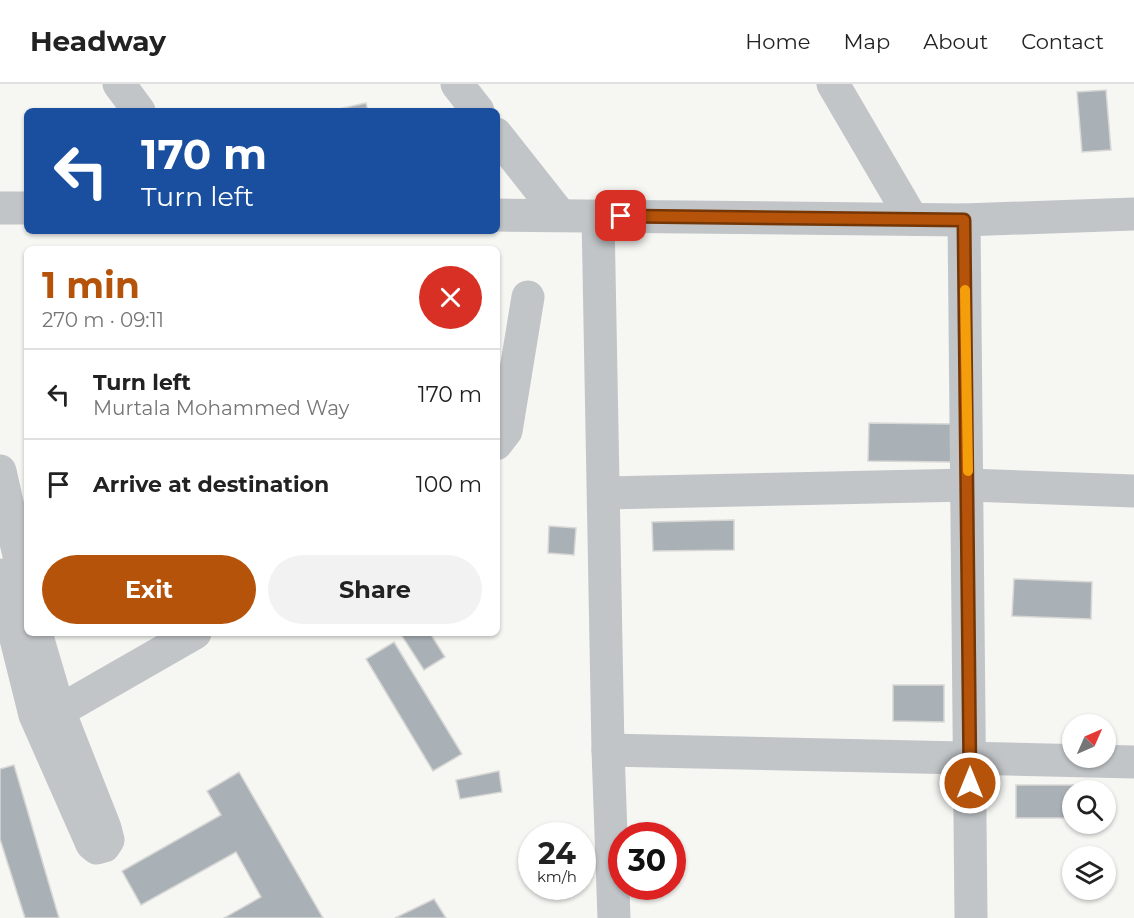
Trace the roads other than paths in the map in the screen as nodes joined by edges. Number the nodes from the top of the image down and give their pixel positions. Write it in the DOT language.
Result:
graph roads {
  1 [pos="119,84"];
  2 [pos="457,84"];
  3 [pos="833,84"];
  4 [pos="137,108"];
  5 [pos="476,108"];
  6 [pos="500,139"];
  7 [pos="0,208"];
  8 [pos="24,208"];
  9 [pos="1134,214"];
  10 [pos="500,215"];
  11 [pos="560,215"];
  12 [pos="598,216"];
  13 [pos="912,219"];
  14 [pos="964,220"];
  15 [pos="528,297"];
  16 [pos="500,439"];
  17 [pos="0,471"];
  18 [pos="968,485"];
  19 [pos="1134,491"];
  20 [pos="604,493"];
  21 [pos="22,551"];
  22 [pos="24,567"];
  23 [pos="0,575"];
  24 [pos="36,636"];
  25 [pos="169,638"];
  26 [pos="47,713"];
  27 [pos="608,750"];
  28 [pos="970,760"];
  29 [pos="1134,762"];
  30 [pos="614,918"];
  31 [pos="971,918"];
  1 -- 4 [label="street"];
  2 -- 5 [label="street"];
  3 -- 13 [label="street"];
  6 -- 11 [label="street"];
  7 -- 8 [label="street"];
  9 -- 14 [label="street"];
  10 -- 11 [label="street"];
  11 -- 12 [label="street"];
  12 -- 13 [label="street"];
  12 -- 20 [label="street"];
  13 -- 14 [label="street"];
  14 -- 18 [label="street"];
  15 -- 16 [label="street"];
  17 -- 21 [label="street"];
  18 -- 19 [label="street"];
  18 -- 20 [label="street"];
  18 -- 28 [label="street"];
  20 -- 27 [label="street"];
  21 -- 22 [label="street"];
  23 -- 26 [label="street"];
  24 -- 26 [label="street"];
  25 -- 26 [label="street"];
  27 -- 28 [label="street"];
  27 -- 30 [label="street"];
  28 -- 29 [label="street"];
  28 -- 31 [label="street"];
}
